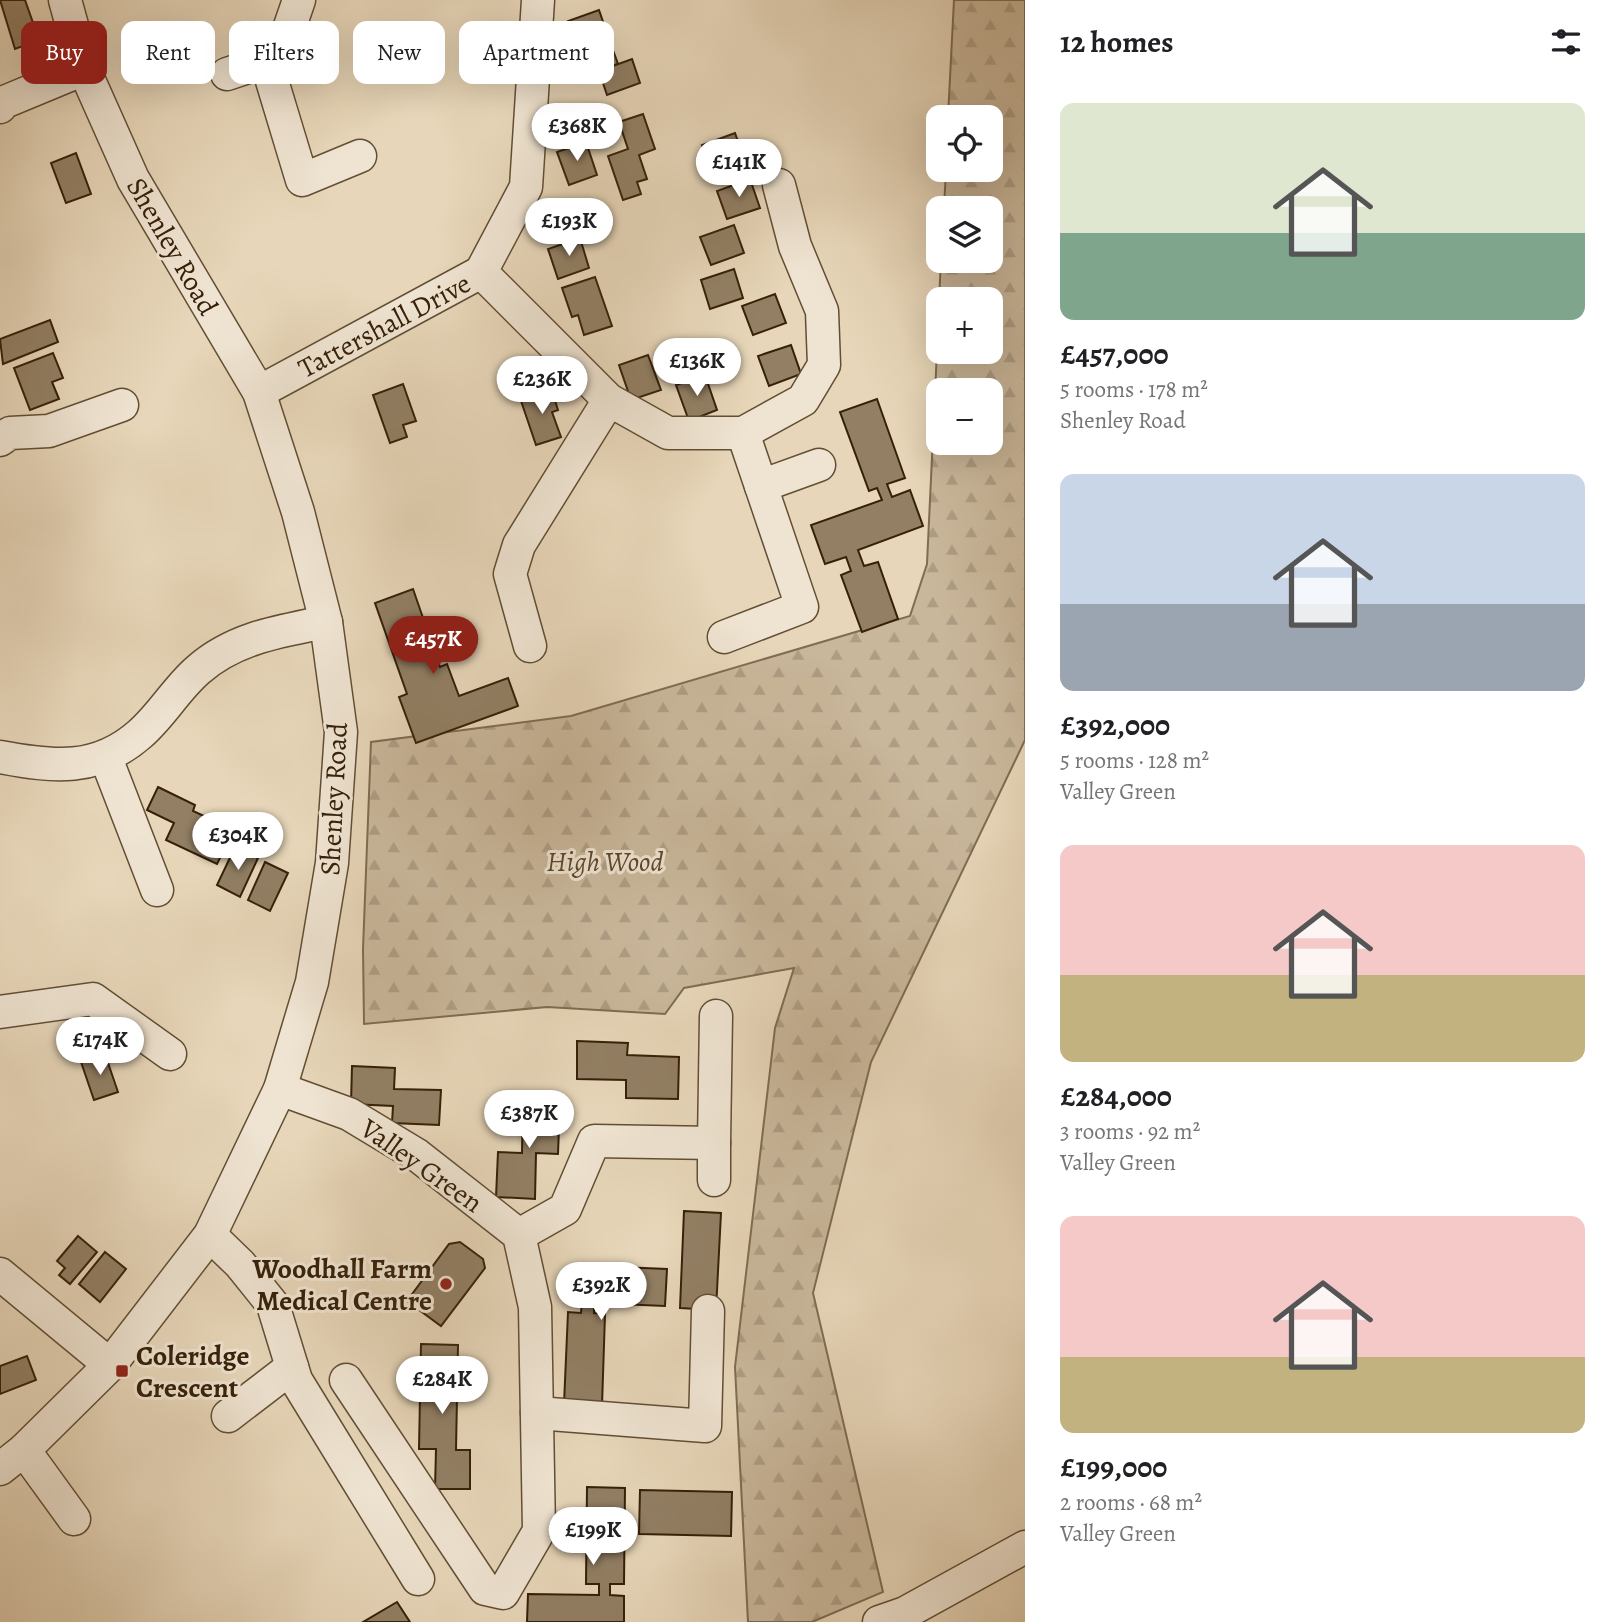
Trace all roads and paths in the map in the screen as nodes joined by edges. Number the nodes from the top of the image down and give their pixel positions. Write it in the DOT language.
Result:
graph roads {
  1 [pos="65,0"];
  2 [pos="299,0"];
  3 [pos="538,0"];
  4 [pos="71,21"];
  5 [pos="292,21"];
  6 [pos="48,84"];
  7 [pos="91,84"];
  8 [pos="274,84"];
  9 [pos="0,107"];
  10 [pos="360,156"];
  11 [pos="779,185"];
  12 [pos="481,272"];
  13 [pos="259,392"];
  14 [pos="609,400"];
  15 [pos="122,405"];
  16 [pos="3,429"];
  17 [pos="743,433"];
  18 [pos="819,465"];
  19 [pos="761,485"];
  20 [pos="326,622"];
  21 [pos="724,637"];
  22 [pos="530,646"];
  23 [pos="0,757"];
  24 [pos="106,758"];
  25 [pos="157,890"];
  26 [pos="0,1012"];
  27 [pos="716,1016"];
  28 [pos="170,1054"];
  29 [pos="281,1089"];
  30 [pos="714,1143"];
  31 [pos="714,1180"];
  32 [pos="210,1235"];
  33 [pos="519,1235"];
  34 [pos="0,1274"];
  35 [pos="708,1311"];
  36 [pos="110,1365"];
  37 [pos="292,1367"];
  38 [pos="346,1380"];
  39 [pos="537,1413"];
  40 [pos="228,1416"];
  41 [pos="12,1459"];
  42 [pos="74,1519"];
  43 [pos="1025,1547"];
  44 [pos="418,1579"];
  45 [pos="880,1622"];
  1 -- 4 [label="street, Shenley Road"];
  2 -- 5 [label="street"];
  3 -- 12 [label="street, Tattershall Drive"];
  6 -- 9 [label="street"];
  7 -- 13 [label="street, Shenley Road"];
  8 -- 10 [label="street"];
  11 -- 17 [label="street"];
  12 -- 13 [label="street, Tattershall Drive"];
  12 -- 14 [label="street"];
  13 -- 20 [label="street, Shenley Road"];
  14 -- 17 [label="street"];
  14 -- 22 [label="street"];
  15 -- 16 [label="street"];
  17 -- 19 [label="street"];
  18 -- 19 [label="street"];
  19 -- 21 [label="street"];
  20 -- 24 [label="street"];
  20 -- 29 [label="street, Shenley Road"];
  23 -- 24 [label="street"];
  24 -- 25 [label="street"];
  26 -- 28 [label="street"];
  27 -- 30 [label="street"];
  29 -- 32 [label="street, Shenley Road"];
  29 -- 33 [label="street, Valley Green"];
  30 -- 31 [label="street"];
  30 -- 33 [label="street"];
  32 -- 36 [label="street, Shenley Road"];
  32 -- 37 [label="street"];
  33 -- 39 [label="street"];
  34 -- 36 [label="street"];
  35 -- 39 [label="street"];
  36 -- 41 [label="street, Shenley Road"];
  37 -- 40 [label="street"];
  37 -- 44 [label="street"];
  38 -- 39 [label="street"];
  41 -- 42 [label="street"];
  43 -- 45 [label="street"];
}
